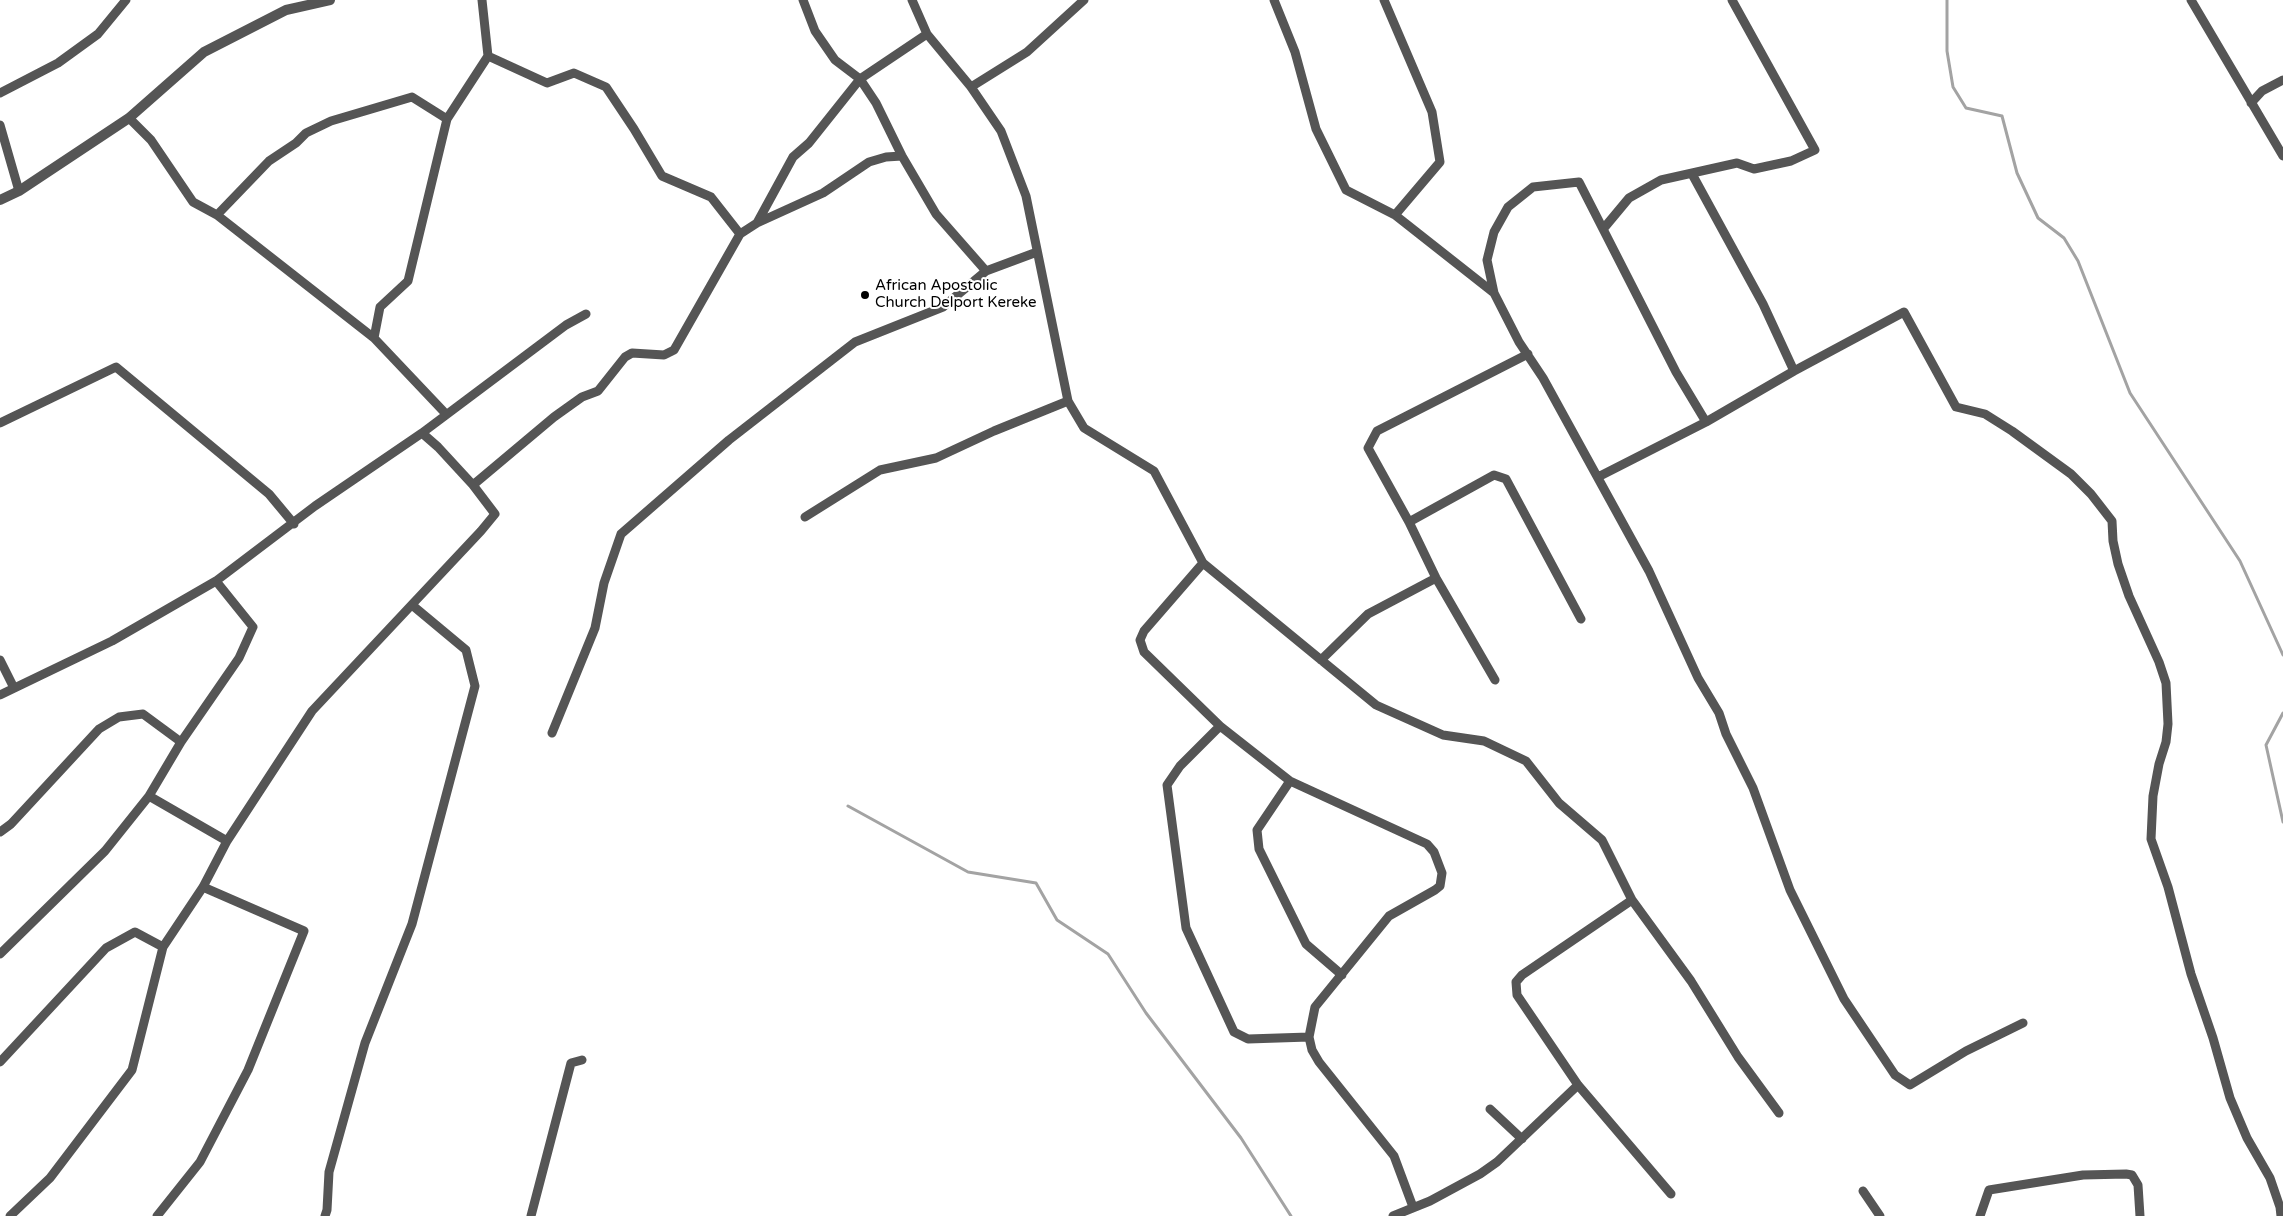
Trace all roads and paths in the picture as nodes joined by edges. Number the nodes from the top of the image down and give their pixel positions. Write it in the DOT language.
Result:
graph roads {
  1 [pos="126,0"];
  2 [pos="330,0"];
  3 [pos="482,0"];
  4 [pos="803,0"];
  5 [pos="912,0"];
  6 [pos="1084,0"];
  7 [pos="1274,0"];
  8 [pos="1384,0"];
  9 [pos="1732,0"];
  10 [pos="2191,0"];
  11 [pos="927,34"];
  12 [pos="488,56"];
  13 [pos="860,79"];
  14 [pos="2283,80"];
  15 [pos="971,87"];
  16 [pos="0,93"];
  17 [pos="2250,103"];
  18 [pos="129,118"];
  19 [pos="448,120"];
  20 [pos="0,125"];
  21 [pos="902,156"];
  22 [pos="2283,156"];
  23 [pos="1692,174"];
  24 [pos="19,191"];
  25 [pos="0,200"];
  26 [pos="218,215"];
  27 [pos="1395,215"];
  28 [pos="757,223"];
  29 [pos="1604,228"];
  30 [pos="740,234"];
  31 [pos="1037,252"];
  32 [pos="986,271"];
  33 [pos="1494,293"];
  34 [pos="586,314"];
  35 [pos="374,338"];
  36 [pos="1528,354"];
  37 [pos="1794,371"];
  38 [pos="1068,401"];
  39 [pos="446,414"];
  40 [pos="1706,422"];
  41 [pos="0,423"];
  42 [pos="422,433"];
  43 [pos="1598,477"];
  44 [pos="473,486"];
  45 [pos="804,517"];
  46 [pos="1409,522"];
  47 [pos="294,524"];
  48 [pos="1203,563"];
  49 [pos="1436,578"];
  50 [pos="216,581"];
  51 [pos="412,605"];
  52 [pos="1581,619"];
  53 [pos="0,660"];
  54 [pos="1321,660"];
  55 [pos="1495,680"];
  56 [pos="14,688"];
  57 [pos="0,695"];
  58 [pos="1220,726"];
  59 [pos="552,733"];
  60 [pos="181,742"];
  61 [pos="1290,781"];
  62 [pos="149,796"];
  63 [pos="0,832"];
  64 [pos="227,841"];
  65 [pos="204,887"];
  66 [pos="1632,900"];
  67 [pos="163,948"];
  68 [pos="0,954"];
  69 [pos="1342,975"];
  70 [pos="2023,1024"];
  71 [pos="1309,1037"];
  72 [pos="582,1060"];
  73 [pos="0,1062"];
  74 [pos="1578,1085"];
  75 [pos="1490,1109"];
  76 [pos="1779,1113"];
  77 [pos="1522,1138"];
  78 [pos="1863,1191"];
  79 [pos="1671,1194"];
  80 [pos="1413,1207"];
  81 [pos="10,1216"];
  82 [pos="157,1216"];
  83 [pos="325,1216"];
  84 [pos="531,1216"];
  85 [pos="1392,1216"];
  86 [pos="1880,1216"];
  87 [pos="1980,1216"];
  88 [pos="2140,1216"];
  89 [pos="2281,1216"];
  1 -- 16 [label="street"];
  2 -- 18 [label="street"];
  3 -- 12 [label="street"];
  4 -- 13 [label="street"];
  5 -- 11 [label="street"];
  6 -- 15 [label="street"];
  7 -- 27 [label="street"];
  8 -- 27 [label="street"];
  9 -- 23 [label="street"];
  10 -- 17 [label="street"];
  11 -- 13 [label="street"];
  11 -- 15 [label="street"];
  12 -- 19 [label="street"];
  12 -- 30 [label="street"];
  13 -- 21 [label="street"];
  13 -- 28 [label="street"];
  14 -- 17 [label="street"];
  15 -- 31 [label="street"];
  17 -- 22 [label="street"];
  18 -- 24 [label="street"];
  18 -- 26 [label="street"];
  19 -- 26 [label="street"];
  19 -- 35 [label="street"];
  20 -- 24 [label="street"];
  21 -- 28 [label="street"];
  21 -- 32 [label="street"];
  23 -- 29 [label="street"];
  23 -- 37 [label="street"];
  24 -- 25 [label="street"];
  26 -- 35 [label="street"];
  27 -- 33 [label="street"];
  28 -- 30 [label="street"];
  29 -- 33 [label="street"];
  29 -- 40 [label="street"];
  30 -- 44 [label="street"];
  31 -- 32 [label="street"];
  31 -- 38 [label="street"];
  32 -- 59 [label="street"];
  33 -- 36 [label="street"];
  34 -- 39 [label="street"];
  35 -- 39 [label="street"];
  36 -- 43 [label="street"];
  36 -- 46 [label="street"];
  37 -- 40 [label="street"];
  37 -- 89 [label="street"];
  38 -- 45 [label="street"];
  38 -- 48 [label="street"];
  39 -- 42 [label="street"];
  40 -- 43 [label="street"];
  41 -- 47 [label="street"];
  42 -- 44 [label="street"];
  42 -- 47 [label="street"];
  43 -- 70 [label="street"];
  44 -- 51 [label="street"];
  46 -- 49 [label="street"];
  46 -- 52 [label="street"];
  47 -- 50 [label="street"];
  48 -- 54 [label="street"];
  48 -- 58 [label="street"];
  49 -- 54 [label="street"];
  49 -- 55 [label="street"];
  50 -- 56 [label="street"];
  50 -- 60 [label="street"];
  51 -- 64 [label="street"];
  51 -- 83 [label="street"];
  53 -- 56 [label="street"];
  54 -- 66 [label="street"];
  56 -- 57 [label="street"];
  58 -- 61 [label="street"];
  58 -- 71 [label="street"];
  60 -- 62 [label="street"];
  60 -- 63 [label="street"];
  61 -- 69 [label="street"];
  61 -- 69 [label="street"];
  62 -- 64 [label="street"];
  62 -- 68 [label="street"];
  64 -- 65 [label="street"];
  65 -- 67 [label="street"];
  65 -- 82 [label="street"];
  66 -- 74 [label="street"];
  66 -- 76 [label="street"];
  67 -- 73 [label="street"];
  67 -- 81 [label="street"];
  69 -- 71 [label="street"];
  71 -- 80 [label="street"];
  72 -- 84 [label="street"];
  74 -- 77 [label="street"];
  74 -- 79 [label="street"];
  75 -- 77 [label="street"];
  77 -- 80 [label="street"];
  78 -- 86 [label="street"];
  80 -- 85 [label="street"];
  87 -- 88 [label="street"];
}
